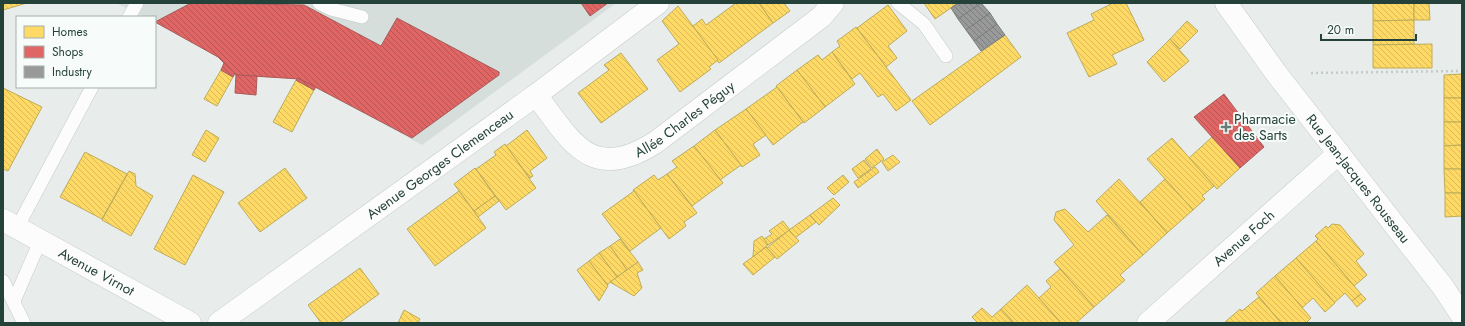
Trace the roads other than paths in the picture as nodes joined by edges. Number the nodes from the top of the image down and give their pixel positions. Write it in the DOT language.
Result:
graph roads {
  1 [pos="137,3"];
  2 [pos="319,3"];
  3 [pos="658,3"];
  4 [pos="833,3"];
  5 [pos="898,3"];
  6 [pos="1226,3"];
  7 [pos="130,16"];
  8 [pos="362,17"];
  9 [pos="946,56"];
  10 [pos="91,88"];
  11 [pos="536,94"];
  12 [pos="1339,154"];
  13 [pos="10,224"];
  14 [pos="40,241"];
  15 [pos="3,281"];
  16 [pos="14,301"];
  17 [pos="1462,316"];
  18 [pos="24,323"];
  19 [pos="190,323"];
  20 [pos="219,323"];
  21 [pos="1148,323"];
  1 -- 7 [label="lane"];
  2 -- 8 [label="lane"];
  3 -- 11 [label="street, Avenue Georges Clemenceau"];
  4 -- 11 [label="street, Allée Charles Péguy"];
  5 -- 9 [label="lane"];
  6 -- 12 [label="street, Rue Jean-Jacques Rousseau"];
  10 -- 13 [label="lane"];
  11 -- 20 [label="street, Avenue Georges Clemenceau"];
  12 -- 17 [label="street, Rue Jean-Jacques Rousseau"];
  12 -- 21 [label="street, Avenue Foch"];
  13 -- 14 [label="street, Avenue Virnot"];
  14 -- 16 [label="lane"];
  14 -- 19 [label="street, Avenue Virnot"];
  15 -- 16 [label="lane"];
  16 -- 18 [label="lane"];
}
